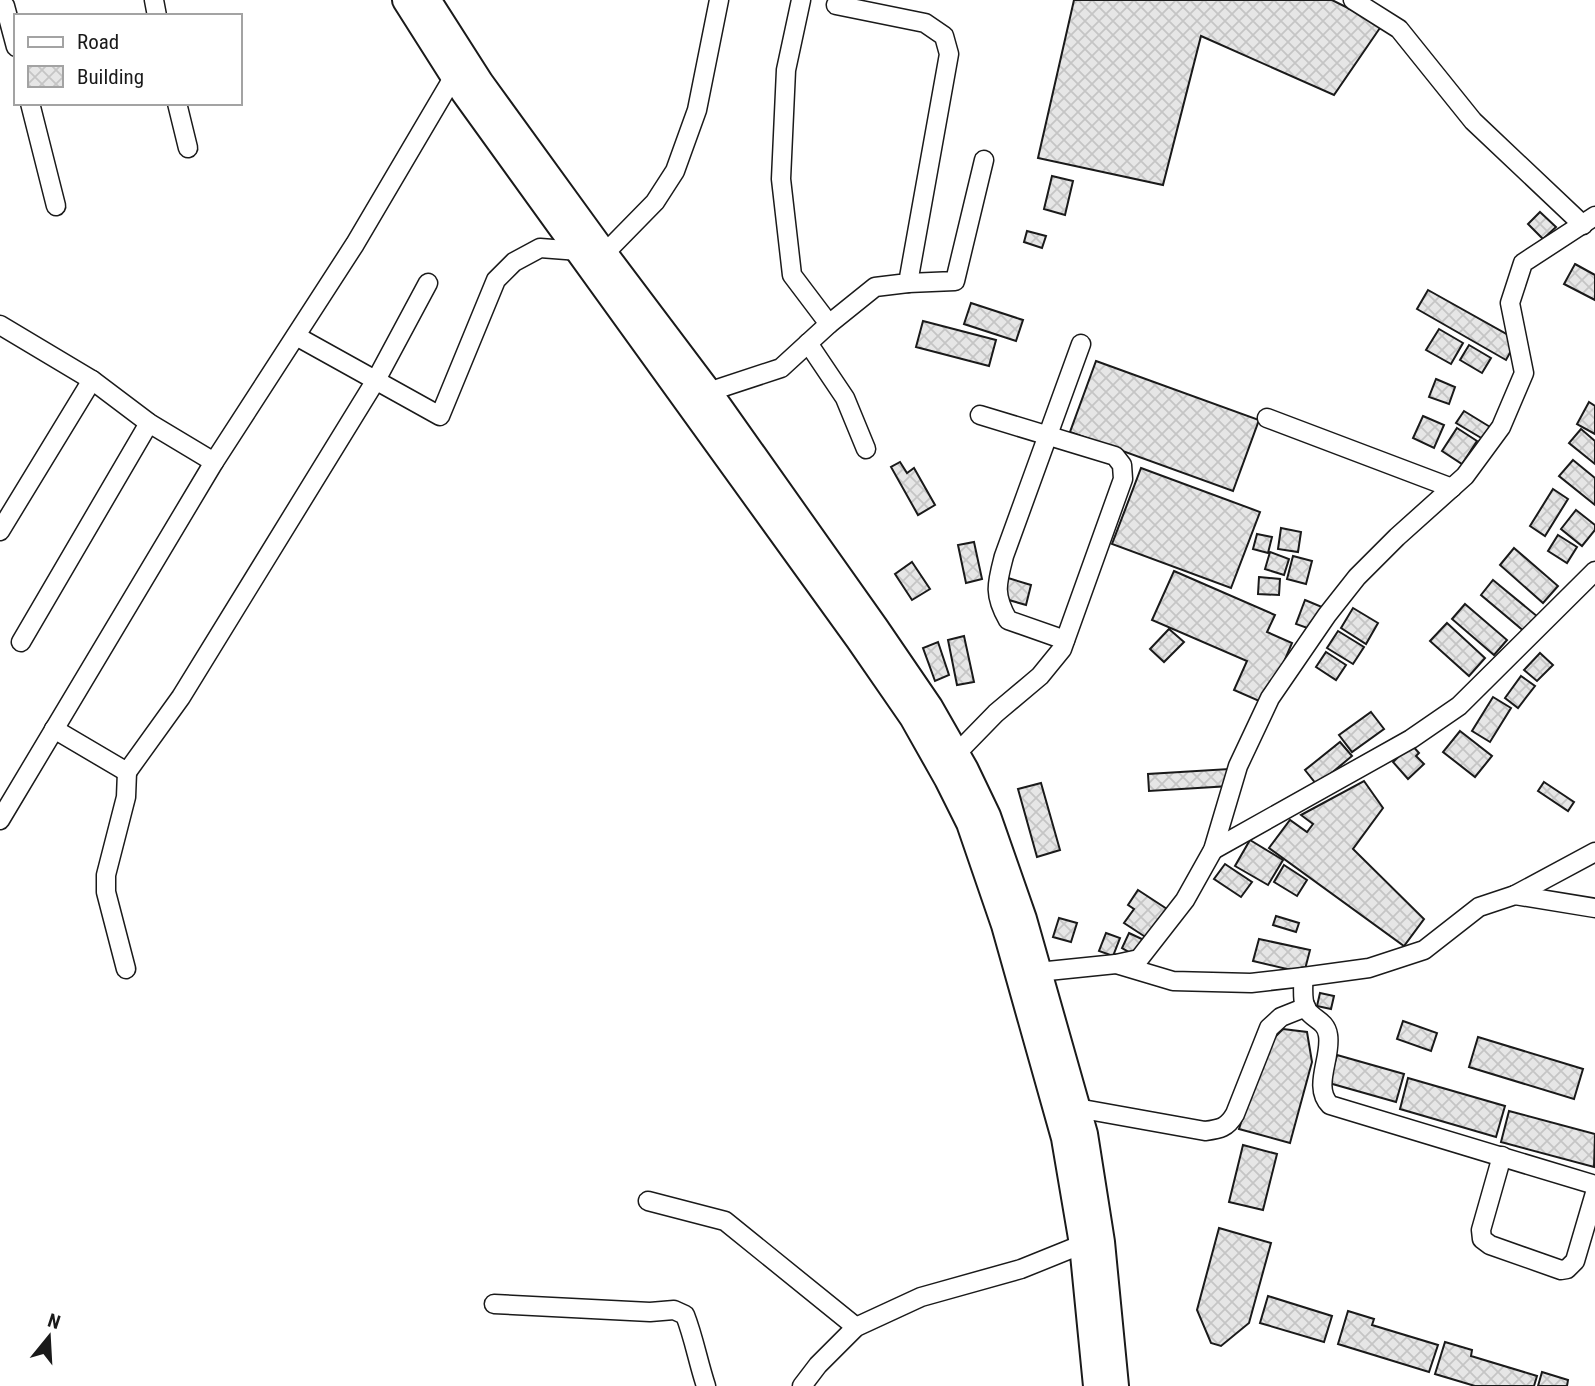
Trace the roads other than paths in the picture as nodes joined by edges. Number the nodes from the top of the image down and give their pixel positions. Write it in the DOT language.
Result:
graph roads {
  1 [pos="406,0"];
  2 [pos="427,0"];
  3 [pos="719,0"];
  4 [pos="801,0"];
  5 [pos="1353,0"];
  6 [pos="7,5"];
  7 [pos="836,5"];
  8 [pos="14,38"];
  9 [pos="461,71"];
  10 [pos="31,105"];
  11 [pos="177,105"];
  12 [pos="188,148"];
  13 [pos="984,160"];
  14 [pos="56,206"];
  15 [pos="1589,220"];
  16 [pos="592,253"];
  17 [pos="428,283"];
  18 [pos="908,283"];
  19 [pos="829,324"];
  20 [pos="0,325"];
  21 [pos="296,336"];
  22 [pos="808,343"];
  23 [pos="1082,344"];
  24 [pos="92,380"];
  25 [pos="376,380"];
  26 [pos="708,393"];
  27 [pos="980,415"];
  28 [pos="1267,418"];
  29 [pos="149,423"];
  30 [pos="1049,436"];
  31 [pos="866,449"];
  32 [pos="214,462"];
  33 [pos="1452,488"];
  34 [pos="0,531"];
  35 [pos="1595,571"];
  36 [pos="1065,640"];
  37 [pos="21,642"];
  38 [pos="54,729"];
  39 [pos="956,754"];
  40 [pos="127,772"];
  41 [pos="0,820"];
  42 [pos="1213,850"];
  43 [pos="1595,852"];
  44 [pos="1515,895"];
  45 [pos="1595,908"];
  46 [pos="1116,964"];
  47 [pos="126,969"];
  48 [pos="1029,975"];
  49 [pos="1303,977"];
  50 [pos="1306,1007"];
  51 [pos="1053,1058"];
  52 [pos="1077,1108"];
  53 [pos="1502,1156"];
  54 [pos="1595,1185"];
  55 [pos="1595,1193"];
  56 [pos="648,1201"];
  57 [pos="1092,1243"];
  58 [pos="494,1304"];
  59 [pos="856,1327"];
  60 [pos="706,1386"];
  61 [pos="802,1386"];
  62 [pos="1097,1386"];
  63 [pos="1115,1386"];
  1 -- 9 [label="highway"];
  2 -- 9 [label="highway"];
  3 -- 16 [label="street"];
  4 -- 19 [label="street"];
  5 -- 15 [label="street"];
  6 -- 8 [label="street"];
  7 -- 18 [label="street"];
  9 -- 16 [label="highway"];
  9 -- 21 [label="street"];
  10 -- 14 [label="street"];
  11 -- 12 [label="street"];
  13 -- 18 [label="street"];
  15 -- 33 [label="street"];
  16 -- 25 [label="street"];
  16 -- 26 [label="highway"];
  16 -- 48 [label="highway"];
  17 -- 25 [label="street"];
  18 -- 19 [label="street"];
  19 -- 22 [label="street"];
  20 -- 24 [label="street"];
  21 -- 25 [label="street"];
  21 -- 32 [label="street"];
  22 -- 26 [label="street"];
  22 -- 31 [label="street"];
  23 -- 30 [label="street"];
  24 -- 29 [label="street"];
  24 -- 34 [label="street"];
  25 -- 40 [label="street"];
  26 -- 39 [label="highway"];
  27 -- 30 [label="street"];
  28 -- 33 [label="street"];
  29 -- 32 [label="street"];
  29 -- 37 [label="street"];
  30 -- 36 [label="street"];
  30 -- 36 [label="street"];
  32 -- 38 [label="street"];
  33 -- 42 [label="street"];
  35 -- 42 [label="street"];
  36 -- 39 [label="street"];
  38 -- 40 [label="street"];
  38 -- 41 [label="street"];
  39 -- 48 [label="highway"];
  40 -- 47 [label="street"];
  42 -- 46 [label="street"];
  43 -- 44 [label="street"];
  44 -- 45 [label="street"];
  44 -- 49 [label="street"];
  46 -- 48 [label="street"];
  46 -- 49 [label="street"];
  48 -- 51 [label="highway"];
  49 -- 50 [label="street"];
  50 -- 52 [label="street"];
  50 -- 53 [label="street"];
  51 -- 52 [label="highway"];
  51 -- 57 [label="highway"];
  52 -- 57 [label="highway"];
  53 -- 54 [label="street"];
  53 -- 55 [label="street"];
  56 -- 59 [label="street"];
  57 -- 59 [label="street"];
  57 -- 62 [label="highway"];
  57 -- 63 [label="highway"];
  58 -- 60 [label="street"];
  59 -- 61 [label="street"];
}
